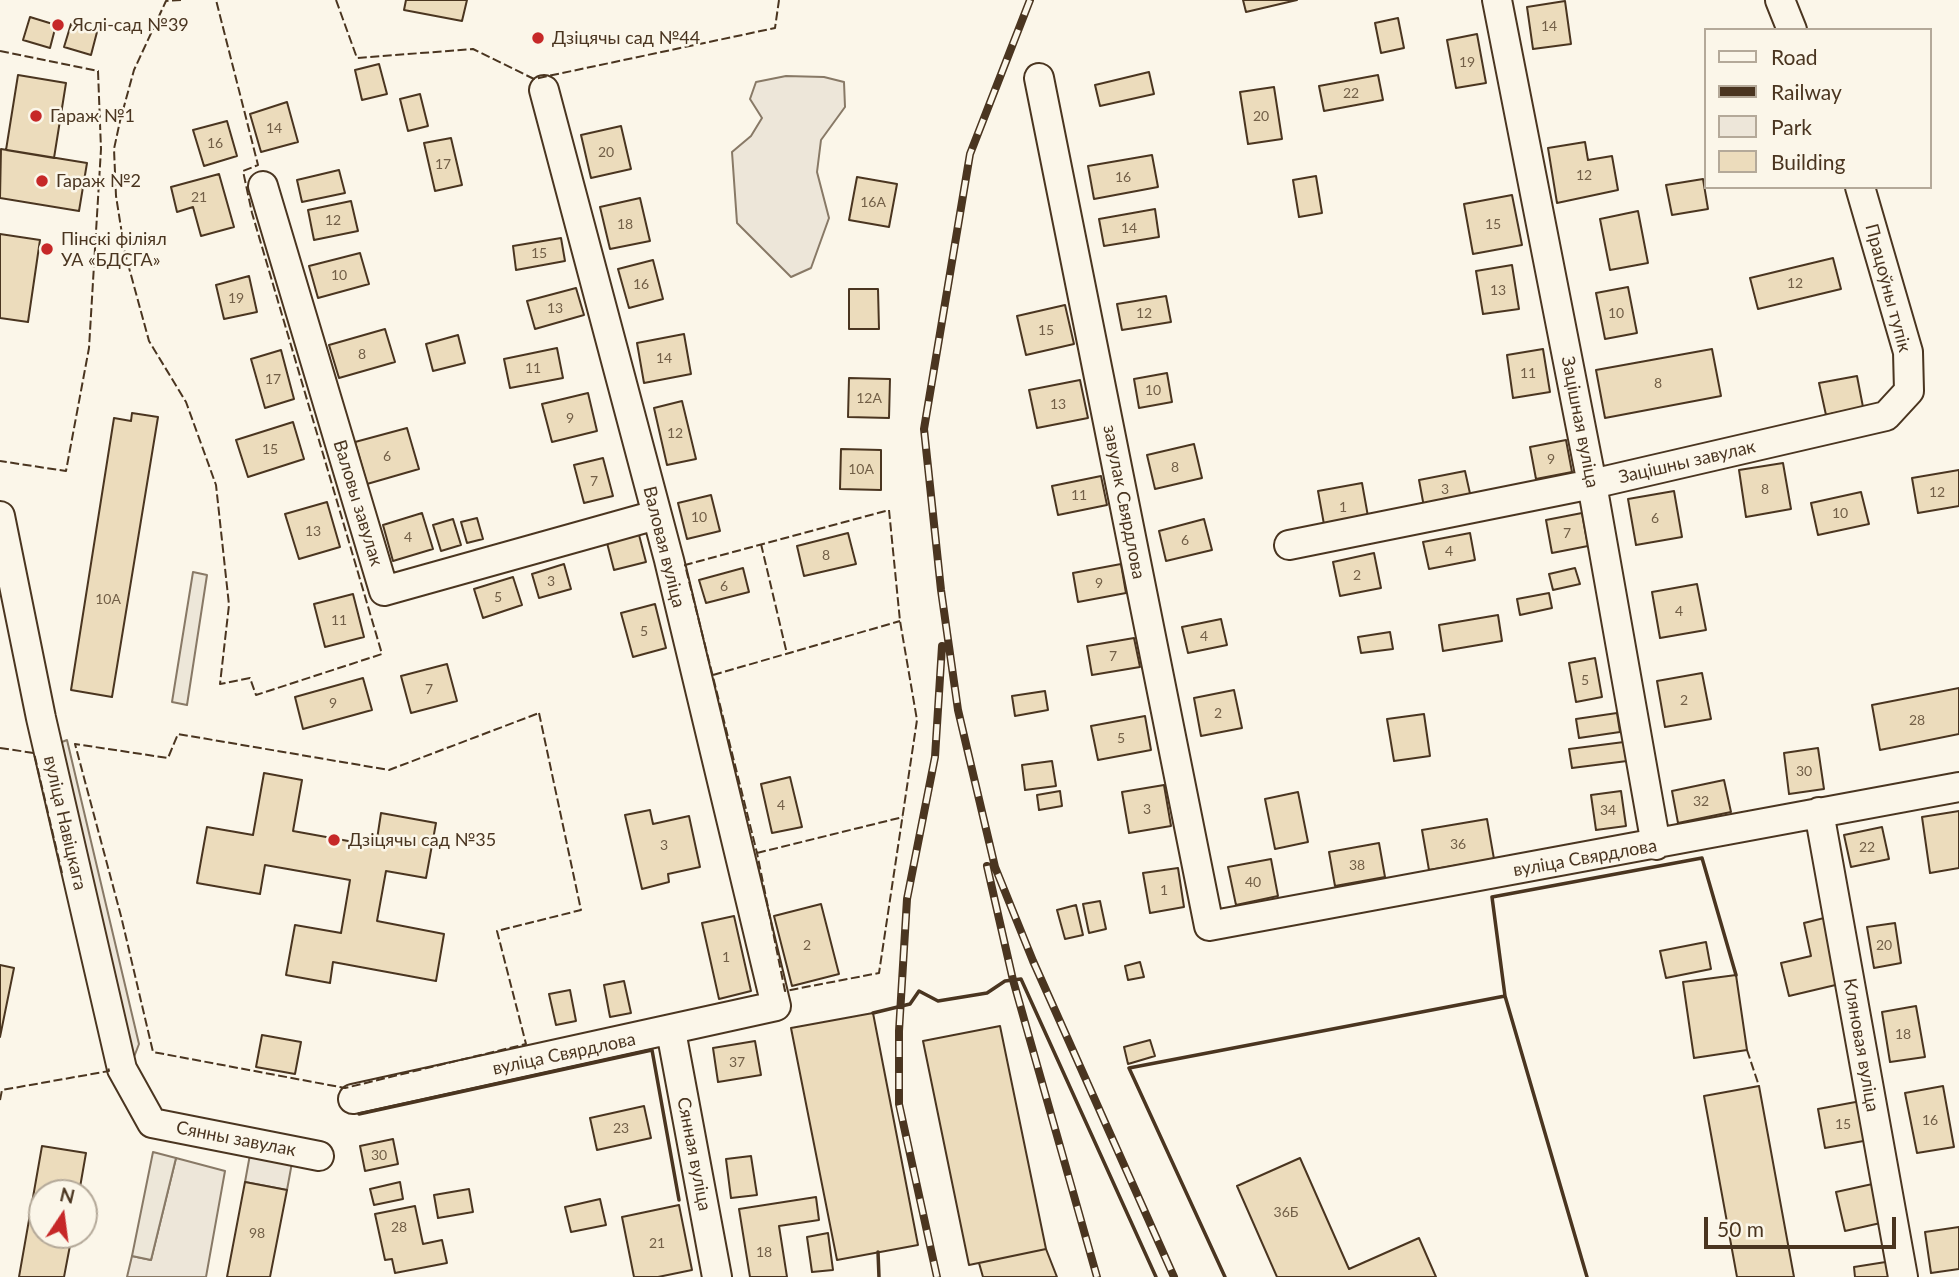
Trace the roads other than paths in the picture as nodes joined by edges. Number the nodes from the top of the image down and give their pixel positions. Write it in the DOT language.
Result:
graph roads {
  1 [pos="1497,0"];
  2 [pos="1780,0"];
  3 [pos="1791,28"];
  4 [pos="1039,78"];
  5 [pos="544,90"];
  6 [pos="263,186"];
  7 [pos="1861,189"];
  8 [pos="1909,391"];
  9 [pos="1592,484"];
  10 [pos="656,515"];
  11 [pos="0,516"];
  12 [pos="1289,545"];
  13 [pos="1959,787"];
  14 [pos="1819,812"];
  15 [pos="1656,845"];
  16 [pos="1209,926"];
  17 [pos="776,1006"];
  18 [pos="671,1031"];
  19 [pos="353,1100"];
  20 [pos="152,1123"];
  21 [pos="319,1156"];
  22 [pos="718,1277"];
  23 [pos="1903,1277"];
  1 -- 9 [label="street, Зацішная вуліца"];
  2 -- 3 [label="street"];
  4 -- 16 [label="street, завулак Свярдлова"];
  5 -- 10 [label="street, Валовая вуліца"];
  6 -- 10 [label="street, Валовы завулак"];
  7 -- 8 [label="street, Працоўны тупік"];
  8 -- 9 [label="street, Зацішны завулак"];
  9 -- 12 [label="street, Зацішны завулак"];
  9 -- 15 [label="street, Зацішная вуліца"];
  10 -- 17 [label="street, Валовая вуліца"];
  11 -- 20 [label="street, вуліца Навіцкага"];
  13 -- 14 [label="street, вуліца Свярдлова"];
  14 -- 15 [label="street, вуліца Свярдлова"];
  14 -- 23 [label="street, Кляновая вуліца"];
  15 -- 16 [label="street, вуліца Свярдлова"];
  17 -- 18 [label="street, вуліца Свярдлова"];
  18 -- 19 [label="street, вуліца Свярдлова"];
  18 -- 22 [label="street, Сянная вуліца"];
  20 -- 21 [label="street, Сянны завулак"];
}
